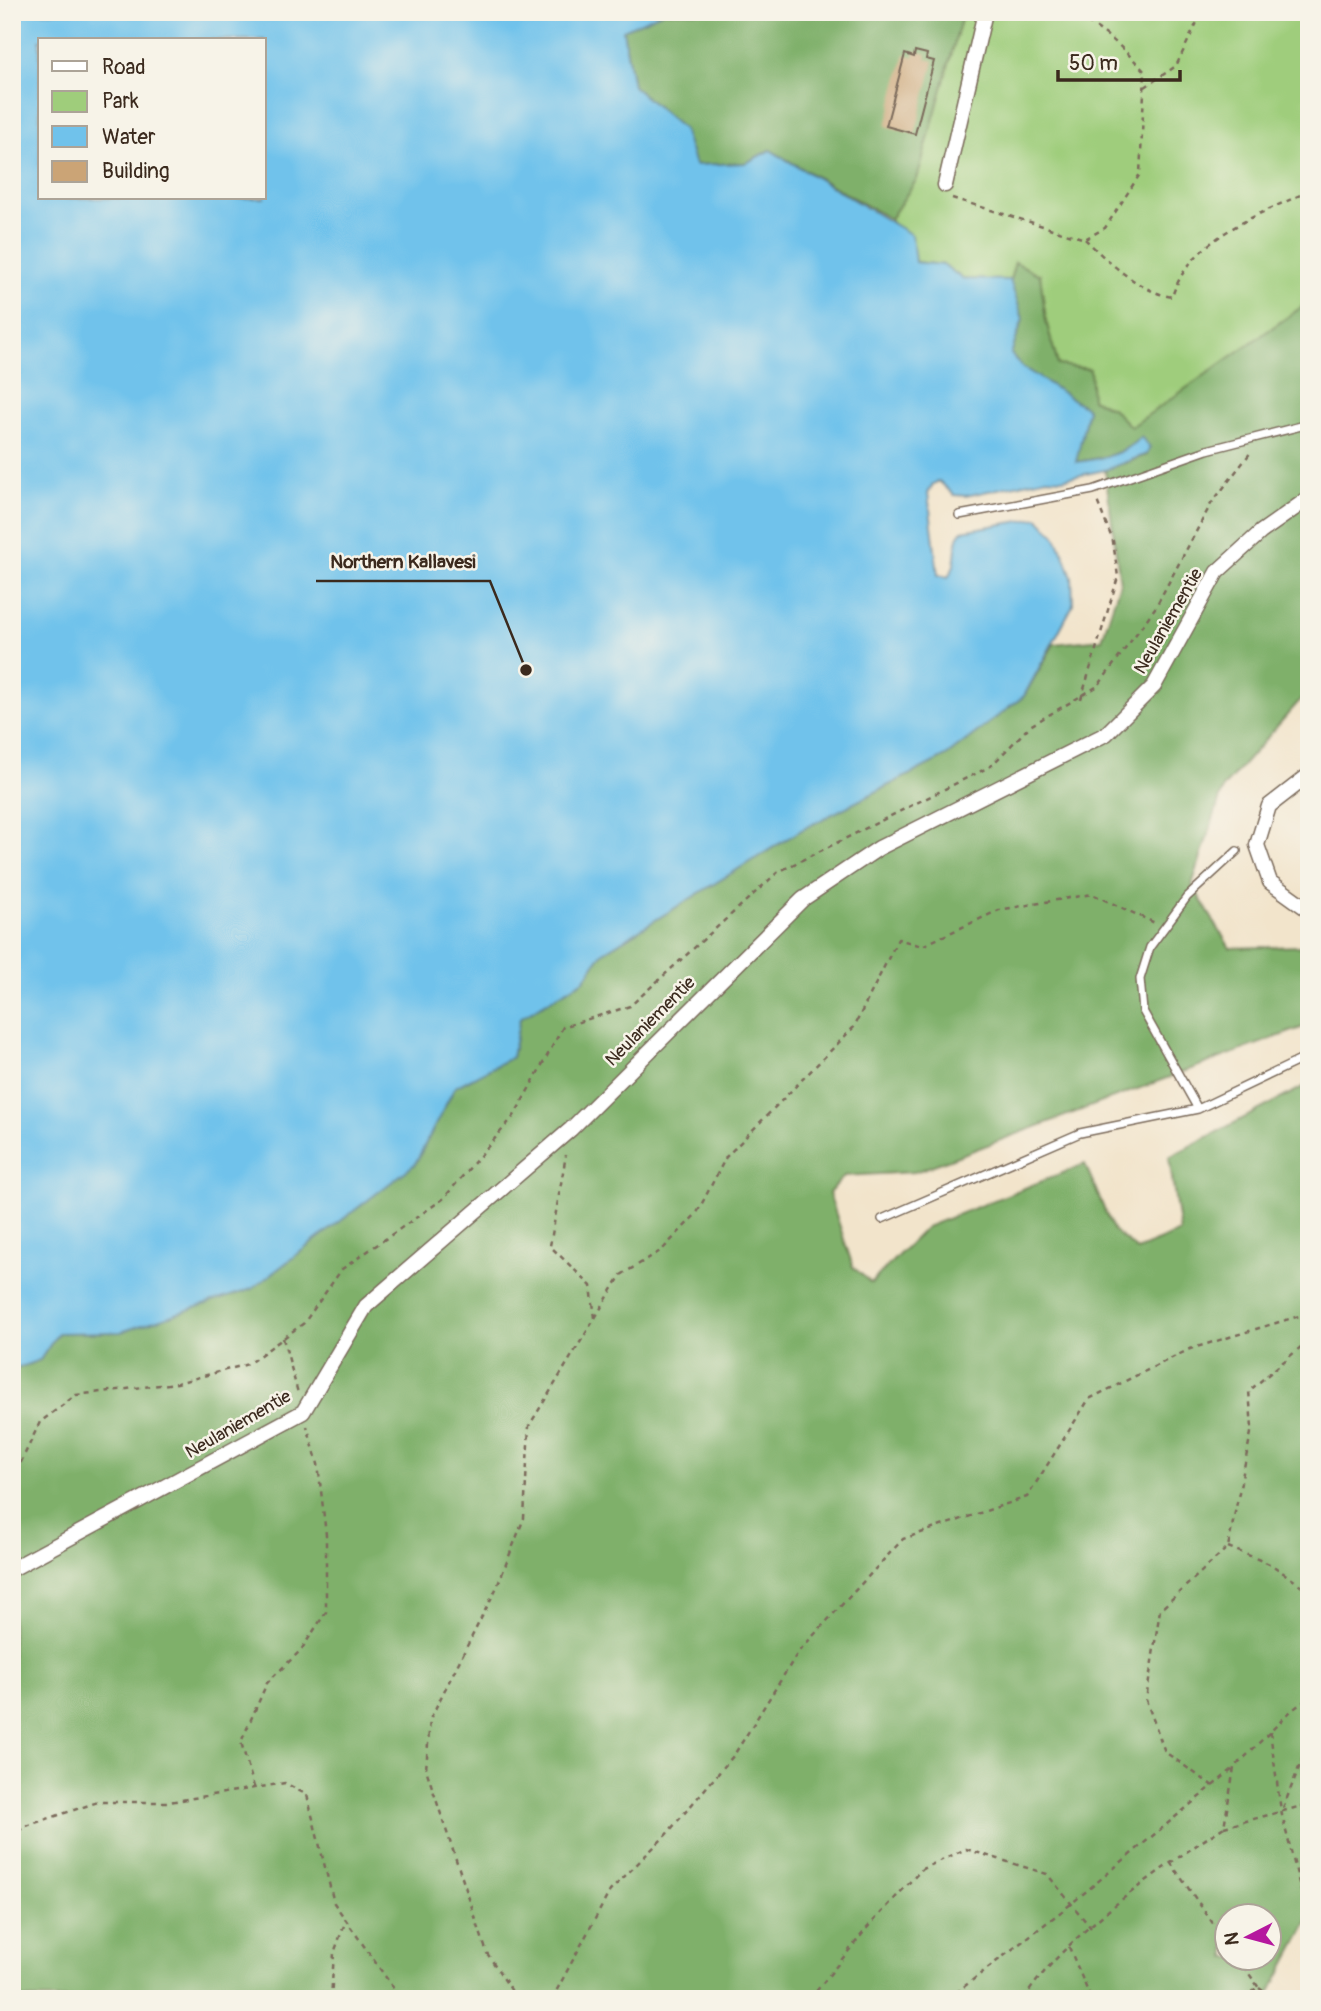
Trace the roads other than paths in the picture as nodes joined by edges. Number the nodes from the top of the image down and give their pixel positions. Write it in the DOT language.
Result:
graph roads {
  1 [pos="985,12"];
  2 [pos="945,185"];
  3 [pos="1309,424"];
  4 [pos="1309,498"];
  5 [pos="959,515"];
  6 [pos="1309,775"];
  7 [pos="1237,851"];
  8 [pos="1309,910"];
  9 [pos="1309,1056"];
  10 [pos="1198,1109"];
  11 [pos="882,1220"];
  12 [pos="12,1569"];
  1 -- 2 [label="street"];
  3 -- 5 [label="lane"];
  4 -- 12 [label="street, Neulaniementie"];
  6 -- 8 [label="street"];
  7 -- 10 [label="lane"];
  9 -- 10 [label="lane"];
  10 -- 11 [label="lane"];
}
